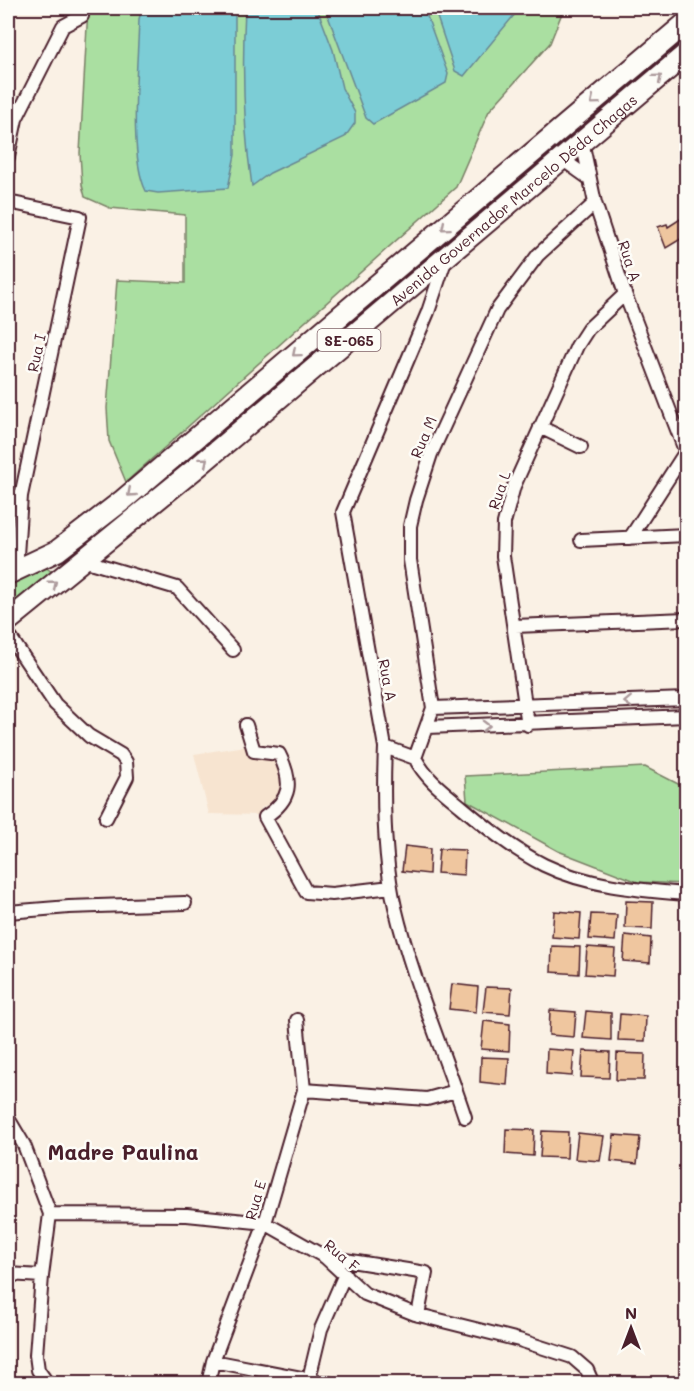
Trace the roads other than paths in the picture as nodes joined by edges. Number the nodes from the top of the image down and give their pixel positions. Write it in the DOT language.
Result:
graph roads {
  1 [pos="82,16"];
  2 [pos="687,23"];
  3 [pos="687,54"];
  4 [pos="582,141"];
  5 [pos="8,156"];
  6 [pos="562,159"];
  7 [pos="590,179"];
  8 [pos="8,202"];
  9 [pos="595,203"];
  10 [pos="446,258"];
  11 [pos="626,294"];
  12 [pos="540,427"];
  13 [pos="581,447"];
  14 [pos="686,452"];
  15 [pos="8,496"];
  16 [pos="21,496"];
  17 [pos="687,535"];
  18 [pos="630,538"];
  19 [pos="581,540"];
  20 [pos="83,560"];
  21 [pos="11,571"];
  22 [pos="687,619"];
  23 [pos="8,621"];
  24 [pos="515,626"];
  25 [pos="8,634"];
  26 [pos="233,650"];
  27 [pos="687,699"];
  28 [pos="525,706"];
  29 [pos="433,708"];
  30 [pos="687,716"];
  31 [pos="246,725"];
  32 [pos="528,725"];
  33 [pos="428,727"];
  34 [pos="385,747"];
  35 [pos="415,758"];
  36 [pos="106,819"];
  37 [pos="391,887"];
  38 [pos="687,894"];
  39 [pos="185,903"];
  40 [pos="8,912"];
  41 [pos="297,1020"];
  42 [pos="304,1090"];
  43 [pos="456,1091"];
  44 [pos="465,1117"];
  45 [pos="8,1118"];
  46 [pos="50,1215"];
  47 [pos="265,1223"];
  48 [pos="325,1257"];
  49 [pos="8,1274"];
  50 [pos="345,1274"];
  51 [pos="42,1276"];
  52 [pos="418,1315"];
  53 [pos="213,1361"];
  54 [pos="309,1379"];
  55 [pos="48,1383"];
  56 [pos="208,1383"];
  57 [pos="333,1383"];
  58 [pos="593,1383"];
  1 -- 5 [label="street"];
  2 -- 21 [label="main road, Avenida Governador Marcelo Déda Chagas / SE-065, one-way"];
  4 -- 3 [label="main road, Avenida Governador Marcelo Déda Chagas / SE-065, one-way"];
  4 -- 6 [label="main road, Avenida Governador Marcelo Déda Chagas / SE-065"];
  4 -- 7 [label="street, Rua A"];
  6 -- 7 [label="street"];
  6 -- 10 [label="main road, Avenida Governador Marcelo Déda Chagas / SE-065"];
  7 -- 9 [label="street, Rua A"];
  8 -- 16 [label="street, Rua I"];
  9 -- 11 [label="street, Rua A"];
  9 -- 29 [label="street, Rua M"];
  20 -- 10 [label="main road, Avenida Governador Marcelo Déda Chagas / SE-065, one-way"];
  10 -- 34 [label="street, Rua A"];
  11 -- 12 [label="street, Rua L"];
  11 -- 14 [label="street, Rua A"];
  12 -- 13 [label="street"];
  12 -- 24 [label="street, Rua L"];
  14 -- 18 [label="street"];
  15 -- 16 [label="street"];
  16 -- 21 [label="street, Rua I"];
  17 -- 18 [label="street"];
  18 -- 19 [label="street"];
  23 -- 20 [label="main road, Avenida Governador Marcelo Déda Chagas / SE-065, one-way"];
  20 -- 26 [label="street"];
  22 -- 24 [label="street"];
  24 -- 28 [label="street, Rua L"];
  25 -- 36 [label="street"];
  27 -- 28 [label="street, one-way"];
  28 -- 29 [label="street"];
  28 -- 32 [label="street, Rua L"];
  29 -- 33 [label="street, Rua M"];
  30 -- 32 [label="street"];
  31 -- 37 [label="street"];
  33 -- 32 [label="street, one-way"];
  33 -- 35 [label="street, Rua M"];
  34 -- 35 [label="street"];
  34 -- 37 [label="street, Rua A"];
  35 -- 38 [label="street"];
  37 -- 43 [label="street, Rua A"];
  39 -- 40 [label="street"];
  41 -- 42 [label="street, Rua E"];
  42 -- 43 [label="street"];
  42 -- 47 [label="street, Rua E"];
  43 -- 44 [label="street, Rua A"];
  45 -- 46 [label="street"];
  46 -- 47 [label="street, Rua F"];
  46 -- 51 [label="street"];
  47 -- 48 [label="street, Rua F"];
  47 -- 53 [label="street, Rua E"];
  48 -- 50 [label="street, Rua F"];
  48 -- 52 [label="street"];
  49 -- 51 [label="street"];
  50 -- 52 [label="street, Rua F"];
  50 -- 54 [label="street"];
  51 -- 55 [label="street"];
  52 -- 58 [label="street, Rua F"];
  53 -- 54 [label="street"];
  53 -- 56 [label="street, Rua E"];
  54 -- 57 [label="street"];
}
